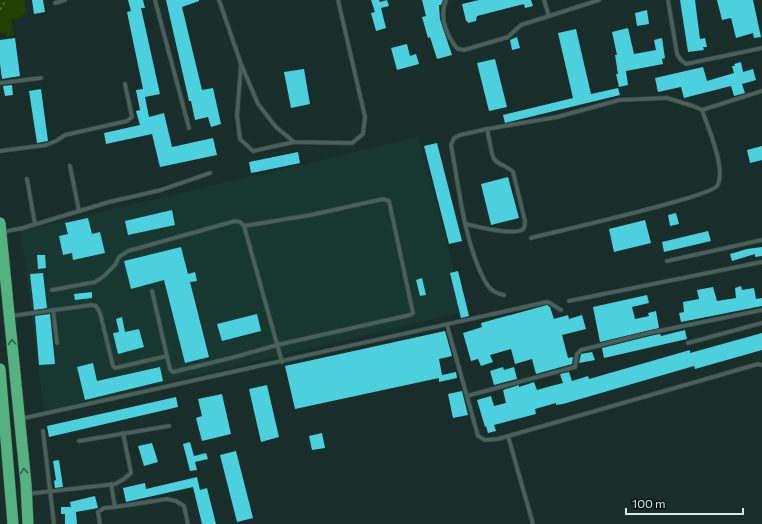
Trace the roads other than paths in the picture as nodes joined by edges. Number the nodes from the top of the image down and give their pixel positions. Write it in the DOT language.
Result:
graph roads {
  1 [pos="65,0"];
  2 [pos="155,0"];
  3 [pos="219,0"];
  4 [pos="338,0"];
  5 [pos="446,0"];
  6 [pos="544,0"];
  7 [pos="599,0"];
  8 [pos="668,0"];
  9 [pos="55,3"];
  10 [pos="549,16"];
  11 [pos="762,48"];
  12 [pos="242,64"];
  13 [pos="41,78"];
  14 [pos="0,83"];
  15 [pos="125,84"];
  16 [pos="762,91"];
  17 [pos="702,110"];
  18 [pos="188,128"];
  19 [pos="487,129"];
  20 [pos="294,142"];
  21 [pos="0,151"];
  22 [pos="70,166"];
  23 [pos="210,173"];
  24 [pos="27,179"];
  25 [pos="79,211"];
  26 [pos="35,224"];
  27 [pos="466,224"];
  28 [pos="244,226"];
  29 [pos="0,228"];
  30 [pos="531,238"];
  31 [pos="762,240"];
  32 [pos="667,261"];
  33 [pos="762,262"];
  34 [pos="52,290"];
  35 [pos="152,291"];
  36 [pos="504,295"];
  37 [pos="569,301"];
  38 [pos="54,310"];
  39 [pos="561,310"];
  40 [pos="762,310"];
  41 [pos="10,316"];
  42 [pos="762,323"];
  43 [pos="447,325"];
  44 [pos="57,343"];
  45 [pos="688,343"];
  46 [pos="277,345"];
  47 [pos="167,356"];
  48 [pos="282,362"];
  49 [pos="762,365"];
  50 [pos="0,370"];
  51 [pos="467,396"];
  52 [pos="19,419"];
  53 [pos="169,426"];
  54 [pos="43,430"];
  55 [pos="123,433"];
  56 [pos="508,436"];
  57 [pos="79,441"];
  58 [pos="111,484"];
  59 [pos="51,492"];
  60 [pos="26,494"];
  61 [pos="115,507"];
  62 [pos="12,524"];
  63 [pos="28,524"];
  64 [pos="54,524"];
  65 [pos="100,524"];
  66 [pos="188,524"];
  67 [pos="533,524"];
  1 -- 9 [label="lane"];
  2 -- 18 [label="lane"];
  3 -- 12 [label="lane"];
  4 -- 20 [label="lane"];
  5 -- 10 [label="lane"];
  6 -- 10 [label="lane"];
  7 -- 10 [label="lane"];
  8 -- 11 [label="lane"];
  12 -- 20 [label="lane"];
  12 -- 20 [label="lane"];
  13 -- 14 [label="lane"];
  15 -- 21 [label="lane"];
  16 -- 17 [label="lane"];
  17 -- 19 [label="lane"];
  17 -- 30 [label="lane"];
  19 -- 27 [label="lane"];
  19 -- 27 [label="lane"];
  22 -- 25 [label="lane"];
  23 -- 25 [label="lane"];
  24 -- 26 [label="lane"];
  25 -- 26 [label="lane"];
  26 -- 29 [label="lane"];
  27 -- 36 [label="lane"];
  28 -- 34 [label="lane"];
  28 -- 46 [label="lane"];
  28 -- 46 [label="lane"];
  29 -- 41 [label="highway"];
  31 -- 32 [label="lane"];
  33 -- 37 [label="lane"];
  35 -- 47 [label="lane"];
  38 -- 41 [label="lane"];
  38 -- 44 [label="lane"];
  38 -- 47 [label="lane"];
  39 -- 43 [label="lane"];
  40 -- 51 [label="lane"];
  52 -- 41 [label="highway, one-way"];
  42 -- 45 [label="lane"];
  43 -- 48 [label="lane"];
  43 -- 51 [label="lane"];
  46 -- 47 [label="lane"];
  46 -- 48 [label="lane"];
  48 -- 52 [label="lane"];
  49 -- 56 [label="lane"];
  50 -- 62 [label="highway"];
  51 -- 56 [label="lane"];
  60 -- 52 [label="highway, one-way"];
  53 -- 55 [label="lane"];
  54 -- 59 [label="lane"];
  55 -- 57 [label="lane"];
  55 -- 58 [label="lane"];
  56 -- 67 [label="lane"];
  58 -- 59 [label="lane"];
  58 -- 61 [label="lane"];
  59 -- 60 [label="lane"];
  59 -- 64 [label="lane"];
  60 -- 63 [label="highway"];
  61 -- 65 [label="lane"];
  61 -- 66 [label="lane"];
}
